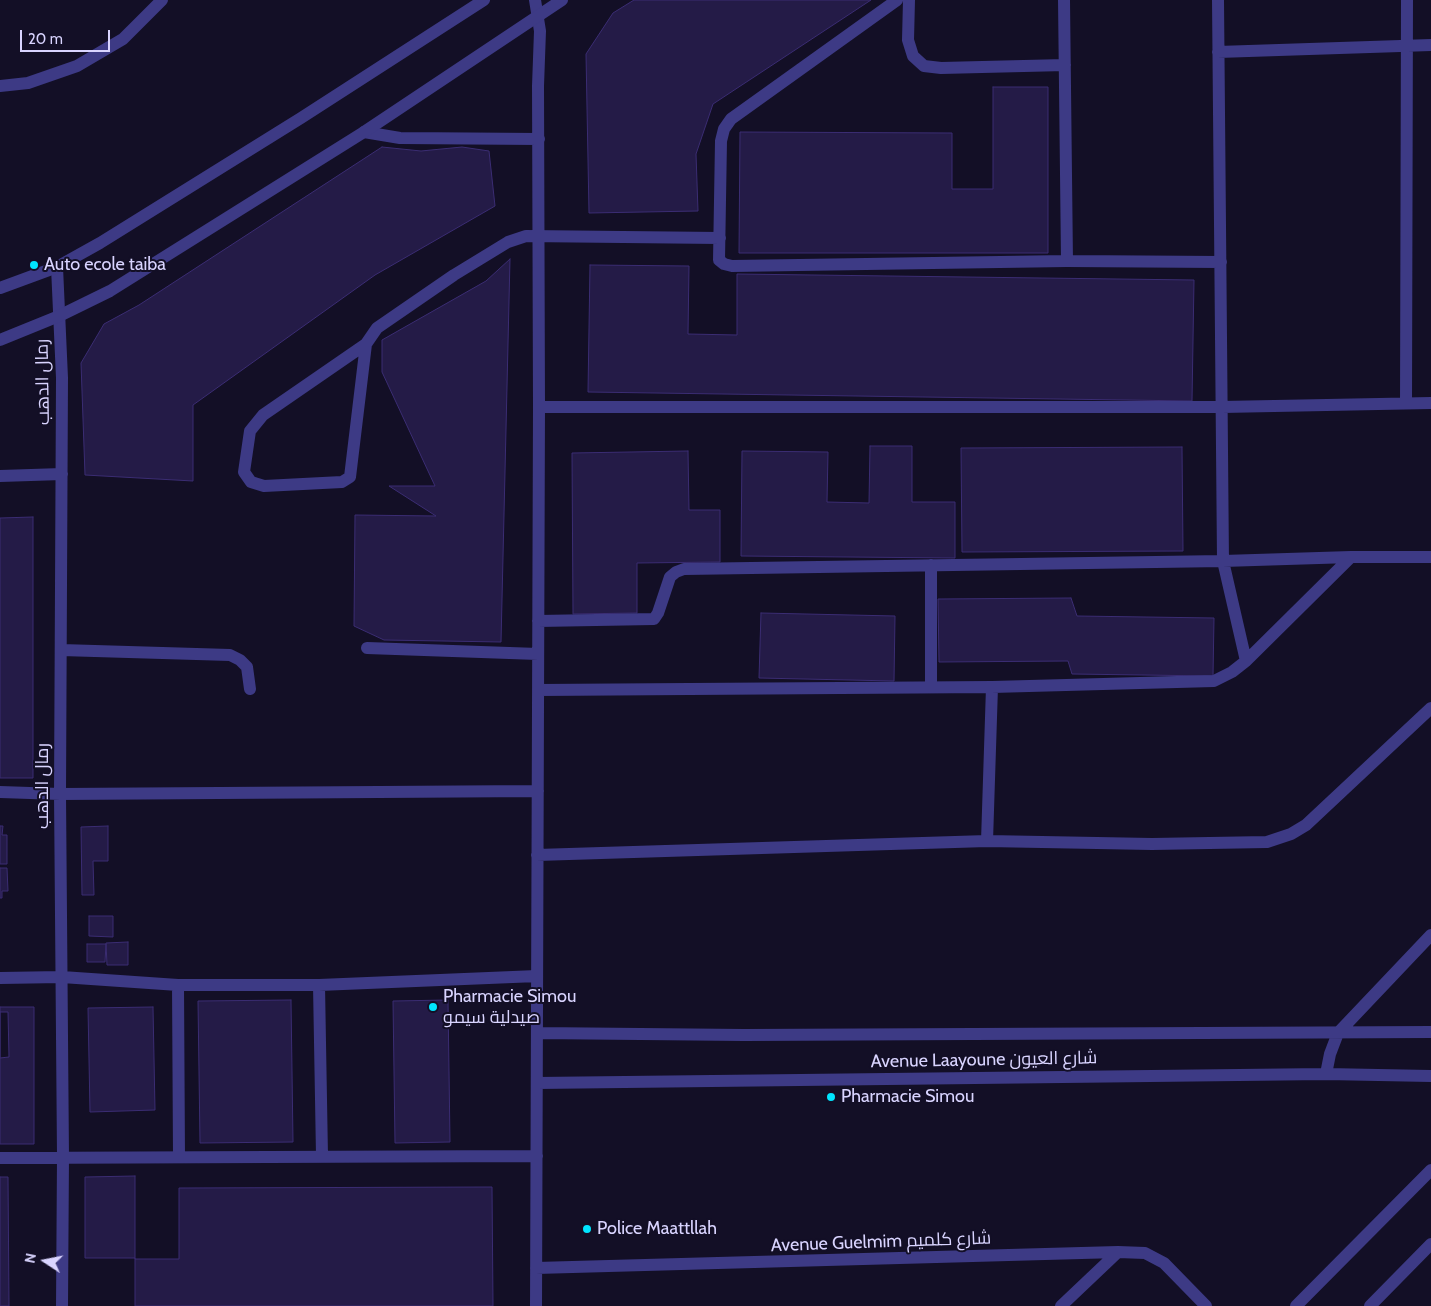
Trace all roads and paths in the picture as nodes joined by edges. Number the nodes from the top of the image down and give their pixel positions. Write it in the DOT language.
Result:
graph roads {
  1 [pos="162,0"];
  2 [pos="484,0"];
  3 [pos="535,0"];
  4 [pos="562,0"];
  5 [pos="897,0"];
  6 [pos="909,0"];
  7 [pos="1064,0"];
  8 [pos="1218,0"];
  9 [pos="1406,0"];
  10 [pos="539,15"];
  11 [pos="1431,45"];
  12 [pos="1407,46"];
  13 [pos="1218,52"];
  14 [pos="1065,65"];
  15 [pos="0,86"];
  16 [pos="364,132"];
  17 [pos="539,139"];
  18 [pos="539,236"];
  19 [pos="720,238"];
  20 [pos="1067,260"];
  21 [pos="1221,262"];
  22 [pos="57,267"];
  23 [pos="0,288"];
  24 [pos="60,316"];
  25 [pos="0,340"];
  26 [pos="366,344"];
  27 [pos="1406,403"];
  28 [pos="1431,403"];
  29 [pos="539,407"];
  30 [pos="1222,407"];
  31 [pos="62,474"];
  32 [pos="0,476"];
  33 [pos="1351,556"];
  34 [pos="1431,557"];
  35 [pos="1223,561"];
  36 [pos="931,565"];
  37 [pos="538,621"];
  38 [pos="367,648"];
  39 [pos="61,650"];
  40 [pos="538,654"];
  41 [pos="1246,660"];
  42 [pos="931,686"];
  43 [pos="992,687"];
  44 [pos="250,689"];
  45 [pos="538,690"];
  46 [pos="1431,708"];
  47 [pos="538,791"];
  48 [pos="0,792"];
  49 [pos="60,794"];
  50 [pos="986,841"];
  51 [pos="538,855"];
  52 [pos="1431,935"];
  53 [pos="538,976"];
  54 [pos="62,977"];
  55 [pos="0,978"];
  56 [pos="178,985"];
  57 [pos="319,985"];
  58 [pos="1431,1032"];
  59 [pos="537,1033"];
  60 [pos="1338,1033"];
  61 [pos="1326,1074"];
  62 [pos="1431,1076"];
  63 [pos="537,1083"];
  64 [pos="322,1156"];
  65 [pos="537,1156"];
  66 [pos="63,1157"];
  67 [pos="179,1157"];
  68 [pos="0,1158"];
  69 [pos="1431,1170"];
  70 [pos="1431,1244"];
  71 [pos="1118,1252"];
  72 [pos="536,1268"];
  73 [pos="62,1306"];
  74 [pos="536,1306"];
  75 [pos="1061,1306"];
  76 [pos="1206,1306"];
  77 [pos="1296,1306"];
  78 [pos="1370,1306"];
  1 -- 15 [label="street"];
  2 -- 22 [label="street"];
  3 -- 10 [label="street"];
  4 -- 10 [label="street"];
  5 -- 19 [label="street"];
  6 -- 14 [label="street"];
  7 -- 14 [label="street"];
  8 -- 13 [label="street"];
  9 -- 12 [label="street"];
  10 -- 16 [label="street"];
  10 -- 17 [label="street"];
  11 -- 12 [label="street"];
  12 -- 13 [label="street"];
  12 -- 27 [label="street"];
  13 -- 21 [label="street"];
  14 -- 20 [label="street"];
  16 -- 17 [label="street"];
  16 -- 24 [label="street"];
  17 -- 18 [label="street"];
  18 -- 19 [label="street"];
  18 -- 26 [label="street"];
  18 -- 29 [label="street"];
  19 -- 20 [label="street"];
  20 -- 21 [label="street"];
  21 -- 30 [label="street"];
  22 -- 23 [label="street"];
  22 -- 24 [label="street, رمال الدهب"];
  24 -- 25 [label="street"];
  24 -- 31 [label="street, رمال الدهب"];
  26 -- 26 [label="street"];
  27 -- 28 [label="street"];
  27 -- 30 [label="street"];
  29 -- 30 [label="street"];
  29 -- 37 [label="street"];
  30 -- 35 [label="street"];
  31 -- 32 [label="street"];
  31 -- 39 [label="street, رمال الدهب"];
  33 -- 34 [label="street"];
  33 -- 35 [label="street"];
  33 -- 41 [label="street"];
  35 -- 36 [label="street"];
  35 -- 41 [label="street"];
  36 -- 37 [label="street"];
  36 -- 42 [label="street"];
  37 -- 40 [label="street"];
  38 -- 40 [label="street"];
  39 -- 44 [label="street"];
  39 -- 49 [label="street, رمال الدهب"];
  40 -- 45 [label="street"];
  41 -- 43 [label="street"];
  42 -- 43 [label="street"];
  42 -- 45 [label="street"];
  43 -- 50 [label="street"];
  45 -- 47 [label="street"];
  46 -- 50 [label="street"];
  47 -- 49 [label="street"];
  47 -- 51 [label="street"];
  48 -- 49 [label="street"];
  49 -- 54 [label="street, رمال الدهب"];
  50 -- 51 [label="street"];
  51 -- 53 [label="street"];
  52 -- 60 [label="street"];
  53 -- 57 [label="street"];
  53 -- 59 [label="street"];
  54 -- 55 [label="street"];
  54 -- 56 [label="street"];
  54 -- 66 [label="street, رمال الدهب"];
  56 -- 57 [label="street"];
  56 -- 67 [label="street"];
  57 -- 64 [label="street"];
  58 -- 60 [label="street, Avenue Laayoune شارع العيون"];
  59 -- 60 [label="street, Avenue Laayoune شارع العيون"];
  59 -- 63 [label="street"];
  60 -- 61 [label="street"];
  61 -- 62 [label="street, Avenue Laayoune شارع العيون"];
  61 -- 63 [label="street, Avenue Laayoune شارع العيون"];
  63 -- 65 [label="street"];
  64 -- 65 [label="street"];
  64 -- 67 [label="street"];
  65 -- 72 [label="street"];
  66 -- 67 [label="street"];
  66 -- 68 [label="street"];
  66 -- 73 [label="street, رمال الدهب"];
  69 -- 77 [label="street"];
  70 -- 78 [label="street"];
  71 -- 72 [label="street, Avenue Guelmim شارع كلميم"];
  71 -- 75 [label="street"];
  71 -- 76 [label="street, Avenue Guelmim شارع كلميم"];
  72 -- 74 [label="street"];
}
